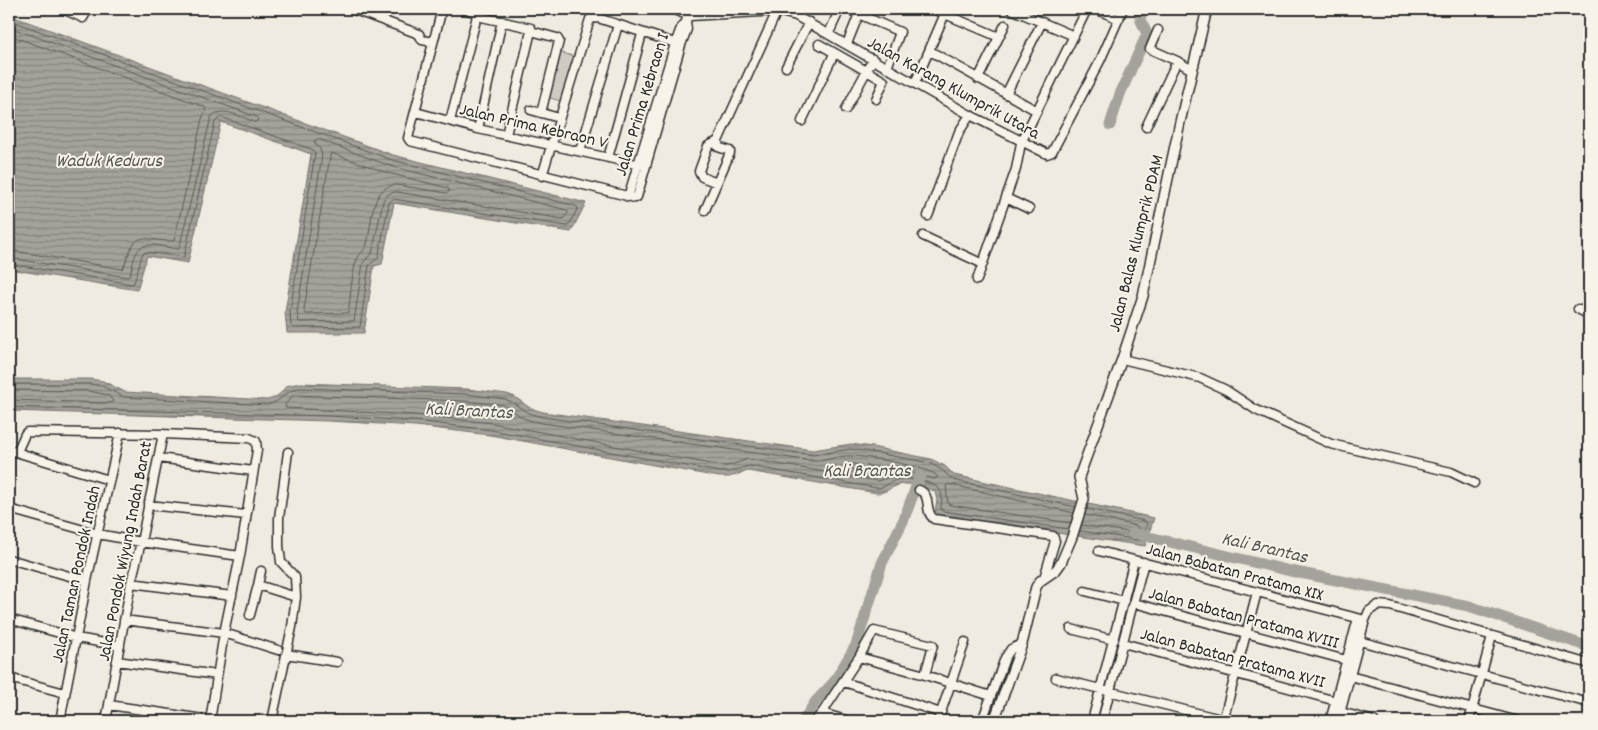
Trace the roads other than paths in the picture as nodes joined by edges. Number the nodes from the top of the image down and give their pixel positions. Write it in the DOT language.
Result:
graph roads {
  1 [pos="63,9"];
  2 [pos="88,9"];
  3 [pos="352,9"];
  4 [pos="442,9"];
  5 [pos="464,9"];
  6 [pos="562,9"];
  7 [pos="569,9"];
  8 [pos="672,9"];
  9 [pos="840,9"];
  10 [pos="848,9"];
  11 [pos="933,9"];
  12 [pos="1011,9"];
  13 [pos="1087,9"];
  14 [pos="1095,9"];
  15 [pos="1123,9"];
  16 [pos="1207,9"];
  17 [pos="744,10"];
  18 [pos="946,11"];
  19 [pos="781,12"];
  20 [pos="798,12"];
  21 [pos="859,14"];
  22 [pos="477,16"];
  23 [pos="687,16"];
  24 [pos="1118,19"];
  25 [pos="502,21"];
  26 [pos="1042,22"];
  27 [pos="618,25"];
  28 [pos="1005,25"];
  29 [pos="806,28"];
  30 [pos="1158,30"];
  31 [pos="531,31"];
  32 [pos="829,33"];
  33 [pos="642,34"];
  34 [pos="999,36"];
  35 [pos="1074,36"];
  36 [pos="428,41"];
  37 [pos="819,44"];
  38 [pos="846,44"];
  39 [pos="678,45"];
  40 [pos="930,51"];
  41 [pos="834,54"];
  42 [pos="1177,61"];
  43 [pos="870,65"];
  44 [pos="786,67"];
  45 [pos="887,68"];
  46 [pos="1192,70"];
  47 [pos="978,79"];
  48 [pos="915,83"];
  49 [pos="1006,94"];
  50 [pos="876,99"];
  51 [pos="846,109"];
  52 [pos="531,110"];
  53 [pos="1037,111"];
  54 [pos="416,112"];
  55 [pos="541,113"];
  56 [pos="969,117"];
  57 [pos="559,118"];
  58 [pos="450,121"];
  59 [pos="802,121"];
  60 [pos="1146,127"];
  61 [pos="478,129"];
  62 [pos="506,135"];
  63 [pos="718,141"];
  64 [pos="1021,143"];
  65 [pos="551,145"];
  66 [pos="580,152"];
  67 [pos="608,158"];
  68 [pos="641,165"];
  69 [pos="542,176"];
  70 [pos="717,183"];
  71 [pos="628,197"];
  72 [pos="1006,198"];
  73 [pos="1029,209"];
  74 [pos="705,210"];
  75 [pos="928,216"];
  76 [pos="923,236"];
  77 [pos="983,264"];
  78 [pos="977,280"];
  79 [pos="1578,309"];
  80 [pos="1589,314"];
  81 [pos="1122,359"];
  82 [pos="120,433"];
  83 [pos="163,434"];
  84 [pos="13,451"];
  85 [pos="288,452"];
  86 [pos="159,458"];
  87 [pos="253,471"];
  88 [pos="109,480"];
  89 [pos="1474,483"];
  90 [pos="919,490"];
  91 [pos="148,505"];
  92 [pos="9,509"];
  93 [pos="246,515"];
  94 [pos="98,534"];
  95 [pos="141,542"];
  96 [pos="1099,551"];
  97 [pos="240,556"];
  98 [pos="9,559"];
  99 [pos="1134,560"];
  100 [pos="1144,562"];
  101 [pos="261,571"];
  102 [pos="1044,578"];
  103 [pos="88,581"];
  104 [pos="131,583"];
  105 [pos="258,585"];
  106 [pos="1085,591"];
  107 [pos="1257,592"];
  108 [pos="232,596"];
  109 [pos="296,597"];
  110 [pos="1124,601"];
  111 [pos="1134,603"];
  112 [pos="250,615"];
  113 [pos="9,619"];
  114 [pos="1361,619"];
  115 [pos="124,620"];
  116 [pos="1071,629"];
  117 [pos="224,634"];
  118 [pos="1246,634"];
  119 [pos="1492,636"];
  120 [pos="77,638"];
  121 [pos="1114,640"];
  122 [pos="1356,640"];
  123 [pos="965,642"];
  124 [pos="1123,643"];
  125 [pos="1022,644"];
  126 [pos="120,646"];
  127 [pos="278,650"];
  128 [pos="286,654"];
  129 [pos="859,657"];
  130 [pos="117,660"];
  131 [pos="1346,660"];
  132 [pos="337,662"];
  133 [pos="1589,664"];
  134 [pos="1236,673"];
  135 [pos="1481,674"];
  136 [pos="217,675"];
  137 [pos="925,675"];
  138 [pos="1350,676"];
  139 [pos="9,678"];
  140 [pos="1056,678"];
  141 [pos="844,682"];
  142 [pos="952,684"];
  143 [pos="1101,689"];
  144 [pos="1110,692"];
  145 [pos="65,693"];
  146 [pos="991,696"];
  147 [pos="1336,700"];
  148 [pos="1589,703"];
  149 [pos="109,705"];
  150 [pos="1472,709"];
  151 [pos="822,712"];
  152 [pos="1341,712"];
  153 [pos="941,713"];
  154 [pos="210,720"];
  155 [pos="60,721"];
  156 [pos="106,721"];
  157 [pos="272,721"];
  158 [pos="815,721"];
  159 [pos="849,721"];
  160 [pos="938,721"];
  161 [pos="982,721"];
  162 [pos="994,721"];
  163 [pos="1092,721"];
  164 [pos="1102,721"];
  165 [pos="1225,721"];
  166 [pos="1330,721"];
  167 [pos="1338,721"];
  168 [pos="1374,721"];
  169 [pos="1469,721"];
  170 [pos="1518,721"];
  1 -- 2 [label="street"];
  3 -- 36 [label="street"];
  4 -- 36 [label="street"];
  5 -- 22 [label="street"];
  6 -- 7 [label="street"];
  8 -- 23 [label="street, Jalan Karang Klumprik Utara"];
  9 -- 32 [label="street"];
  10 -- 21 [label="street"];
  11 -- 18 [label="street"];
  12 -- 26 [label="street"];
  13 -- 35 [label="street"];
  14 -- 24 [label="street"];
  15 -- 24 [label="street"];
  16 -- 46 [label="street, Jalan Balas Klumprik PDAM"];
  17 -- 19 [label="street, Jalan Karang Klumprik Utara"];
  17 -- 23 [label="street, Jalan Karang Klumprik Utara"];
  18 -- 34 [label="street"];
  18 -- 40 [label="street"];
  19 -- 20 [label="street, Jalan Karang Klumprik Utara"];
  19 -- 63 [label="street"];
  20 -- 29 [label="street, Jalan Karang Klumprik Utara"];
  21 -- 38 [label="street"];
  21 -- 45 [label="street"];
  22 -- 25 [label="street"];
  22 -- 58 [label="street"];
  23 -- 39 [label="street, Jalan Prima Kebraon I"];
  24 -- 64 [label="street, Jalan Karang Klumprik Utara"];
  25 -- 31 [label="street"];
  25 -- 61 [label="street"];
  26 -- 35 [label="street"];
  26 -- 49 [label="street"];
  27 -- 33 [label="street"];
  27 -- 57 [label="street"];
  27 -- 66 [label="street"];
  28 -- 34 [label="street"];
  29 -- 32 [label="street, Jalan Karang Klumprik Utara"];
  29 -- 44 [label="street"];
  30 -- 42 [label="street"];
  31 -- 55 [label="street"];
  31 -- 62 [label="street"];
  32 -- 38 [label="street, Jalan Karang Klumprik Utara"];
  33 -- 39 [label="street"];
  33 -- 67 [label="street"];
  34 -- 47 [label="street"];
  35 -- 53 [label="street"];
  36 -- 54 [label="street"];
  37 -- 41 [label="street"];
  38 -- 43 [label="street, Jalan Karang Klumprik Utara"];
  39 -- 68 [label="street, Jalan Prima Kebraon I"];
  40 -- 47 [label="street"];
  40 -- 48 [label="street"];
  41 -- 43 [label="street"];
  41 -- 59 [label="street"];
  42 -- 46 [label="street"];
  42 -- 60 [label="street"];
  43 -- 45 [label="street, Jalan Karang Klumprik Utara"];
  43 -- 50 [label="street"];
  43 -- 51 [label="street"];
  45 -- 48 [label="street, Jalan Karang Klumprik Utara"];
  46 -- 81 [label="street, Jalan Balas Klumprik PDAM"];
  47 -- 49 [label="street"];
  48 -- 56 [label="street, Jalan Karang Klumprik Utara"];
  49 -- 53 [label="street"];
  52 -- 55 [label="street"];
  53 -- 64 [label="street"];
  54 -- 58 [label="street, Jalan Prima Kebraon V"];
  54 -- 69 [label="street"];
  55 -- 57 [label="street"];
  56 -- 64 [label="street, Jalan Karang Klumprik Utara"];
  56 -- 75 [label="street"];
  57 -- 65 [label="street"];
  58 -- 61 [label="street, Jalan Prima Kebraon V"];
  61 -- 62 [label="street, Jalan Prima Kebraon V"];
  62 -- 65 [label="street, Jalan Prima Kebraon V"];
  63 -- 70 [label="street"];
  63 -- 70 [label="street"];
  64 -- 72 [label="street"];
  65 -- 66 [label="street, Jalan Prima Kebraon V"];
  65 -- 69 [label="street"];
  66 -- 67 [label="street, Jalan Prima Kebraon V"];
  67 -- 68 [label="street, Jalan Prima Kebraon V"];
  68 -- 71 [label="street, Jalan Prima Kebraon I"];
  68 -- 71 [label="street, Jalan Prima Kebraon I"];
  69 -- 71 [label="street"];
  70 -- 74 [label="street"];
  72 -- 73 [label="street"];
  72 -- 77 [label="street"];
  76 -- 77 [label="street"];
  77 -- 78 [label="street"];
  79 -- 80 [label="street"];
  81 -- 89 [label="street"];
  81 -- 102 [label="street, Jalan Balas Klumprik PDAM"];
  82 -- 83 [label="street"];
  82 -- 84 [label="street"];
  82 -- 88 [label="street, Jalan Taman Pondok Indah"];
  83 -- 86 [label="street, Jalan Pondok Wiyung Indah Barat"];
  83 -- 87 [label="street, Jalan Pondok Wiyung Indah Barat"];
  84 -- 88 [label="street"];
  85 -- 109 [label="street"];
  86 -- 87 [label="street"];
  86 -- 91 [label="street, Jalan Pondok Wiyung Indah Barat"];
  87 -- 93 [label="street, Jalan Pondok Wiyung Indah Barat"];
  88 -- 94 [label="street, Jalan Taman Pondok Indah"];
  90 -- 102 [label="street"];
  91 -- 93 [label="street"];
  91 -- 95 [label="street, Jalan Pondok Wiyung Indah Barat"];
  92 -- 94 [label="street"];
  93 -- 97 [label="street, Jalan Pondok Wiyung Indah Barat"];
  94 -- 95 [label="street"];
  94 -- 103 [label="street, Jalan Taman Pondok Indah"];
  95 -- 97 [label="street"];
  95 -- 104 [label="street, Jalan Pondok Wiyung Indah Barat"];
  96 -- 99 [label="street, Jalan Babatan Pratama XIX"];
  97 -- 108 [label="street, Jalan Pondok Wiyung Indah Barat"];
  98 -- 103 [label="street"];
  99 -- 100 [label="street, Jalan Babatan Pratama XIX"];
  99 -- 110 [label="street"];
  100 -- 107 [label="street, Jalan Babatan Pratama XIX"];
  100 -- 111 [label="street"];
  101 -- 105 [label="street"];
  102 -- 125 [label="street, Jalan Balas Klumprik PDAM"];
  103 -- 120 [label="street, Jalan Taman Pondok Indah"];
  104 -- 108 [label="street"];
  104 -- 115 [label="street, Jalan Pondok Wiyung Indah Barat"];
  105 -- 109 [label="street"];
  105 -- 112 [label="street"];
  106 -- 110 [label="street, Jalan Babatan Pratama XVIII"];
  107 -- 114 [label="street, Jalan Babatan Pratama XIX"];
  107 -- 118 [label="street"];
  108 -- 117 [label="street, Jalan Pondok Wiyung Indah Barat"];
  109 -- 128 [label="street"];
  110 -- 121 [label="street"];
  111 -- 118 [label="street, Jalan Babatan Pratama XVIII"];
  111 -- 124 [label="street"];
  113 -- 120 [label="street"];
  114 -- 119 [label="street"];
  114 -- 122 [label="street"];
  115 -- 117 [label="street"];
  115 -- 126 [label="street, Jalan Pondok Wiyung Indah Barat"];
  116 -- 121 [label="street, Jalan Babatan Pratama XVII"];
  117 -- 127 [label="street"];
  117 -- 136 [label="street, Jalan Pondok Wiyung Indah Barat"];
  118 -- 131 [label="street, Jalan Babatan Pratama XVIII"];
  118 -- 134 [label="street"];
  119 -- 133 [label="street"];
  119 -- 135 [label="street"];
  120 -- 126 [label="street"];
  120 -- 145 [label="street, Jalan Taman Pondok Indah"];
  121 -- 143 [label="street"];
  122 -- 131 [label="street"];
  122 -- 135 [label="street"];
  122 -- 138 [label="street"];
  123 -- 142 [label="street"];
  124 -- 134 [label="street, Jalan Babatan Pratama XVII"];
  124 -- 144 [label="street"];
  125 -- 146 [label="street"];
  125 -- 162 [label="street, Jalan Balas Klumprik PDAM"];
  126 -- 130 [label="street, Jalan Pondok Wiyung Indah Barat"];
  128 -- 132 [label="street"];
  128 -- 157 [label="street"];
  129 -- 137 [label="street"];
  129 -- 137 [label="street"];
  129 -- 141 [label="street"];
  130 -- 136 [label="street"];
  130 -- 149 [label="street, Jalan Pondok Wiyung Indah Barat"];
  131 -- 147 [label="street"];
  134 -- 147 [label="street, Jalan Babatan Pratama XVII"];
  134 -- 165 [label="street"];
  135 -- 148 [label="street"];
  135 -- 150 [label="street"];
  136 -- 154 [label="street, Jalan Pondok Wiyung Indah Barat"];
  137 -- 142 [label="street"];
  138 -- 150 [label="street"];
  138 -- 152 [label="street"];
  139 -- 145 [label="street"];
  140 -- 143 [label="street"];
  141 -- 151 [label="street"];
  141 -- 153 [label="street"];
  142 -- 146 [label="street"];
  142 -- 153 [label="street"];
  143 -- 144 [label="street"];
  143 -- 163 [label="street"];
  144 -- 164 [label="street"];
  144 -- 165 [label="street"];
  145 -- 155 [label="street, Jalan Taman Pondok Indah"];
  146 -- 161 [label="street"];
  147 -- 166 [label="street"];
  149 -- 154 [label="street"];
  149 -- 156 [label="street, Jalan Pondok Wiyung Indah Barat"];
  150 -- 169 [label="street"];
  150 -- 170 [label="street"];
  151 -- 158 [label="street"];
  151 -- 159 [label="street"];
  152 -- 167 [label="street"];
  152 -- 168 [label="street"];
  153 -- 160 [label="street"];
}
